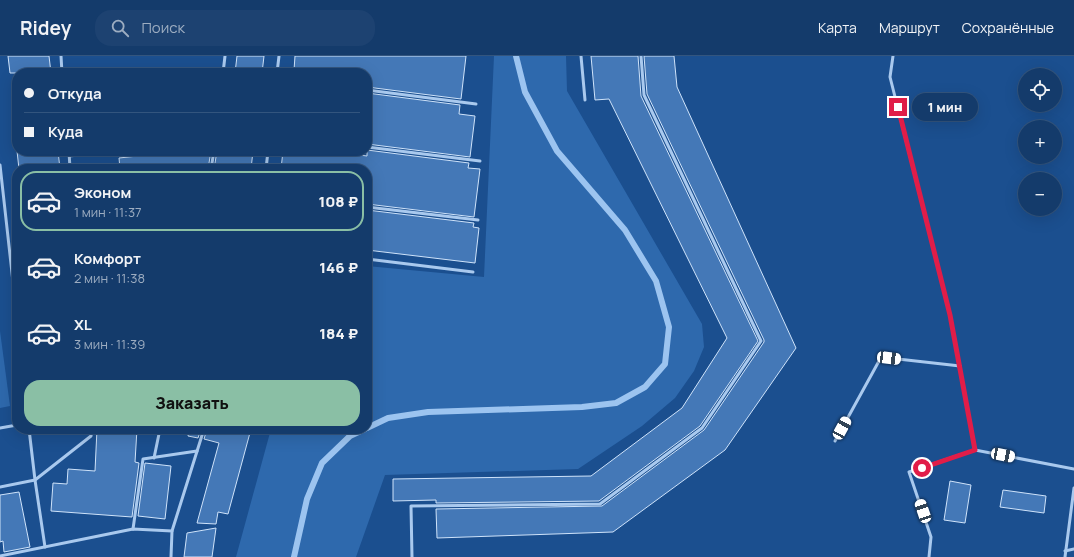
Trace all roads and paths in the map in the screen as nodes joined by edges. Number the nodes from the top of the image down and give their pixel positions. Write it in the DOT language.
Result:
graph roads {
  1 [pos="61,56"];
  2 [pos="225,56"];
  3 [pos="279,56"];
  4 [pos="581,56"];
  5 [pos="641,56"];
  6 [pos="893,56"];
  7 [pos="62,68"];
  8 [pos="224,68"];
  9 [pos="278,68"];
  10 [pos="372,91"];
  11 [pos="585,100"];
  12 [pos="476,104"];
  13 [pos="372,148"];
  14 [pos="69,156"];
  15 [pos="480,161"];
  16 [pos="70,164"];
  17 [pos="0,165"];
  18 [pos="372,208"];
  19 [pos="478,220"];
  20 [pos="372,260"];
  21 [pos="473,272"];
  22 [pos="12,273"];
  23 [pos="960,366"];
  24 [pos="12,426"];
  25 [pos="0,428"];
  26 [pos="30,434"];
  27 [pos="91,434"];
  28 [pos="159,434"];
  29 [pos="202,434"];
  30 [pos="835,441"];
  31 [pos="975,450"];
  32 [pos="197,451"];
  33 [pos="154,458"];
  34 [pos="1074,470"];
  35 [pos="35,480"];
  36 [pos="0,487"];
  37 [pos="1074,488"];
  38 [pos="133,529"];
  39 [pos="172,531"];
  40 [pos="45,547"];
  41 [pos="1074,549"];
  42 [pos="1065,551"];
  43 [pos="0,556"];
  44 [pos="171,557"];
  45 [pos="412,557"];
  46 [pos="929,557"];
  47 [pos="1065,557"];
  1 -- 7 [label="lane"];
  2 -- 8 [label="lane"];
  3 -- 9 [label="lane"];
  4 -- 11 [label="lane"];
  5 -- 45 [label="lane"];
  6 -- 23 [label="lane"];
  10 -- 12 [label="lane"];
  13 -- 15 [label="lane"];
  14 -- 16 [label="lane"];
  17 -- 22 [label="lane"];
  18 -- 19 [label="lane"];
  20 -- 21 [label="lane"];
  23 -- 30 [label="lane"];
  23 -- 31 [label="lane"];
  24 -- 25 [label="lane"];
  26 -- 35 [label="lane"];
  27 -- 35 [label="lane"];
  28 -- 33 [label="lane"];
  29 -- 32 [label="lane"];
  31 -- 34 [label="lane"];
  31 -- 46 [label="lane"];
  32 -- 33 [label="lane"];
  32 -- 39 [label="lane"];
  33 -- 38 [label="lane"];
  35 -- 36 [label="lane"];
  35 -- 40 [label="lane"];
  37 -- 42 [label="lane"];
  38 -- 39 [label="lane"];
  38 -- 40 [label="lane"];
  39 -- 44 [label="lane"];
  40 -- 43 [label="lane"];
  41 -- 42 [label="lane"];
  42 -- 47 [label="lane"];
}
